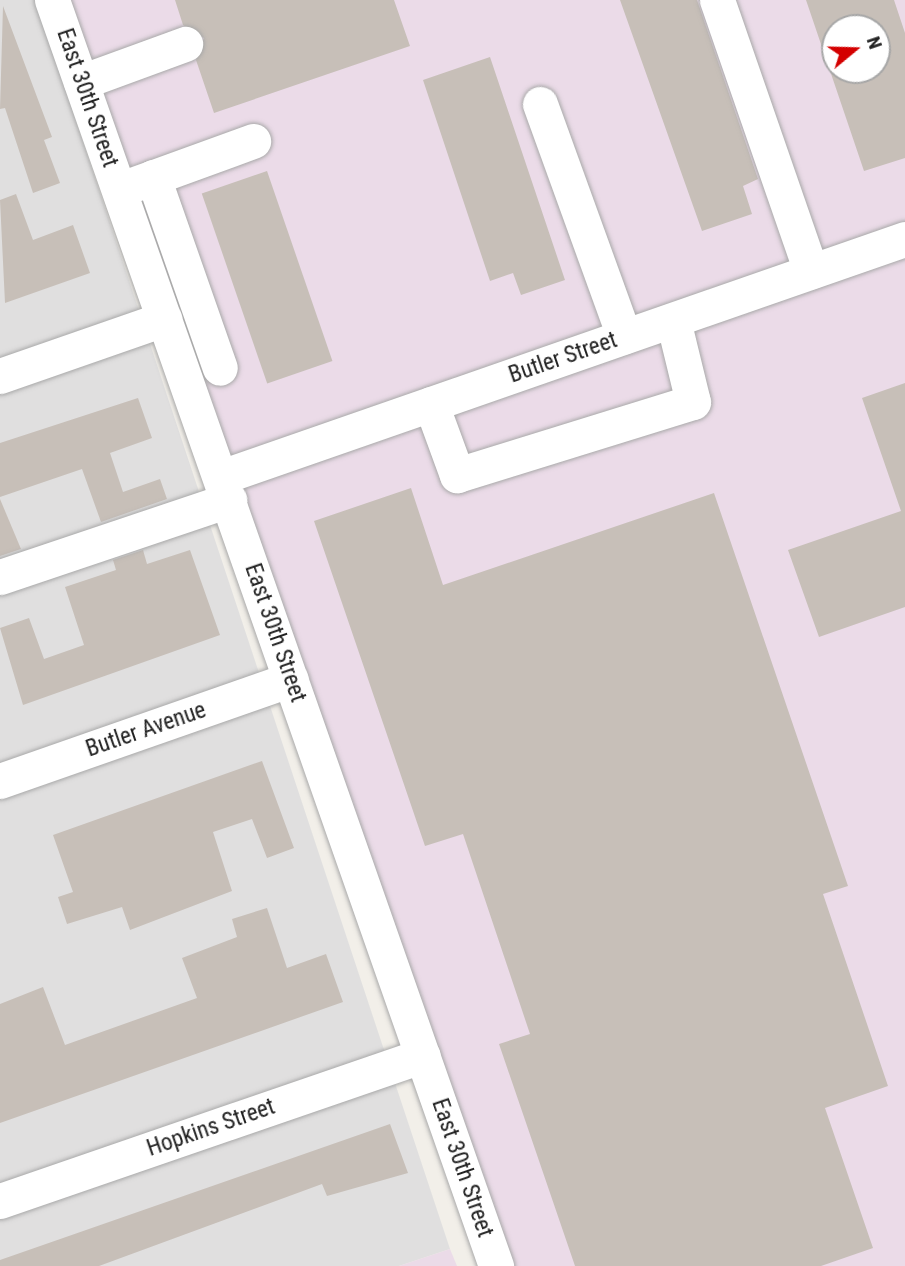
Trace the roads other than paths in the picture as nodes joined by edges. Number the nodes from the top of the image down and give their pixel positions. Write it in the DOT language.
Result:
graph roads {
  1 [pos="52,0"];
  2 [pos="717,0"];
  3 [pos="185,44"];
  4 [pos="81,82"];
  5 [pos="540,104"];
  6 [pos="253,141"];
  7 [pos="153,177"];
  8 [pos="119,190"];
  9 [pos="905,239"];
  10 [pos="811,271"];
  11 [pos="164,320"];
  12 [pos="673,320"];
  13 [pos="624,336"];
  14 [pos="220,368"];
  15 [pos="0,376"];
  16 [pos="431,404"];
  17 [pos="225,488"];
  18 [pos="0,577"];
  19 [pos="291,679"];
  20 [pos="0,780"];
  21 [pos="423,1055"];
  22 [pos="0,1202"];
  23 [pos="496,1266"];
  1 -- 4 [label="street, East 30th Street"];
  2 -- 10 [label="street"];
  3 -- 4 [label="street"];
  4 -- 8 [label="street, East 30th Street"];
  5 -- 13 [label="street"];
  6 -- 7 [label="street"];
  7 -- 8 [label="street"];
  7 -- 14 [label="street"];
  8 -- 11 [label="street, East 30th Street"];
  9 -- 10 [label="street, Butler Street"];
  10 -- 12 [label="street, Butler Street"];
  11 -- 15 [label="street"];
  11 -- 17 [label="street, East 30th Street"];
  12 -- 13 [label="street, Butler Street"];
  12 -- 16 [label="street"];
  13 -- 16 [label="street, Butler Street"];
  16 -- 17 [label="street, Butler Street"];
  17 -- 18 [label="street, Butler Street"];
  17 -- 19 [label="street, East 30th Street"];
  19 -- 20 [label="street, Butler Avenue"];
  19 -- 21 [label="street, East 30th Street"];
  21 -- 22 [label="street, Hopkins Street"];
  21 -- 23 [label="street, East 30th Street"];
}
